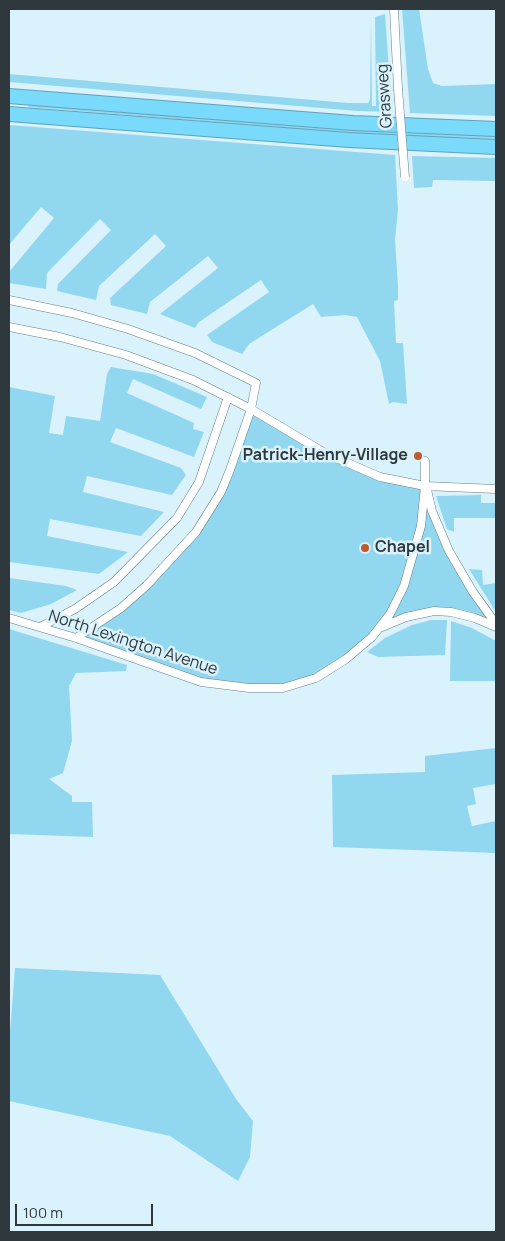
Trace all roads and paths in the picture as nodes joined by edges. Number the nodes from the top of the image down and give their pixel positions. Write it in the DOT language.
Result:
graph roads {
  1 [pos="394,9"];
  2 [pos="9,96"];
  3 [pos="9,114"];
  4 [pos="496,129"];
  5 [pos="496,147"];
  6 [pos="405,179"];
  7 [pos="9,300"];
  8 [pos="9,327"];
  9 [pos="228,397"];
  10 [pos="251,409"];
  11 [pos="425,461"];
  12 [pos="425,486"];
  13 [pos="496,489"];
  14 [pos="9,618"];
  15 [pos="496,626"];
  16 [pos="40,627"];
  17 [pos="380,628"];
  18 [pos="76,638"];
  1 -- 6 [label="street, Grasweg, bridge"];
  2 -- 4 [label="highway"];
  3 -- 5 [label="highway"];
  7 -- 10 [label="street"];
  8 -- 9 [label="street"];
  9 -- 10 [label="street"];
  9 -- 16 [label="street"];
  10 -- 12 [label="street"];
  10 -- 18 [label="street"];
  11 -- 12 [label="street"];
  12 -- 13 [label="street"];
  12 -- 15 [label="street"];
  12 -- 17 [label="street, North Lexington Avenue"];
  14 -- 16 [label="street, North Lexington Avenue"];
  15 -- 17 [label="street, North Lexington Avenue"];
  16 -- 18 [label="street, North Lexington Avenue"];
  17 -- 18 [label="street, North Lexington Avenue"];
}
